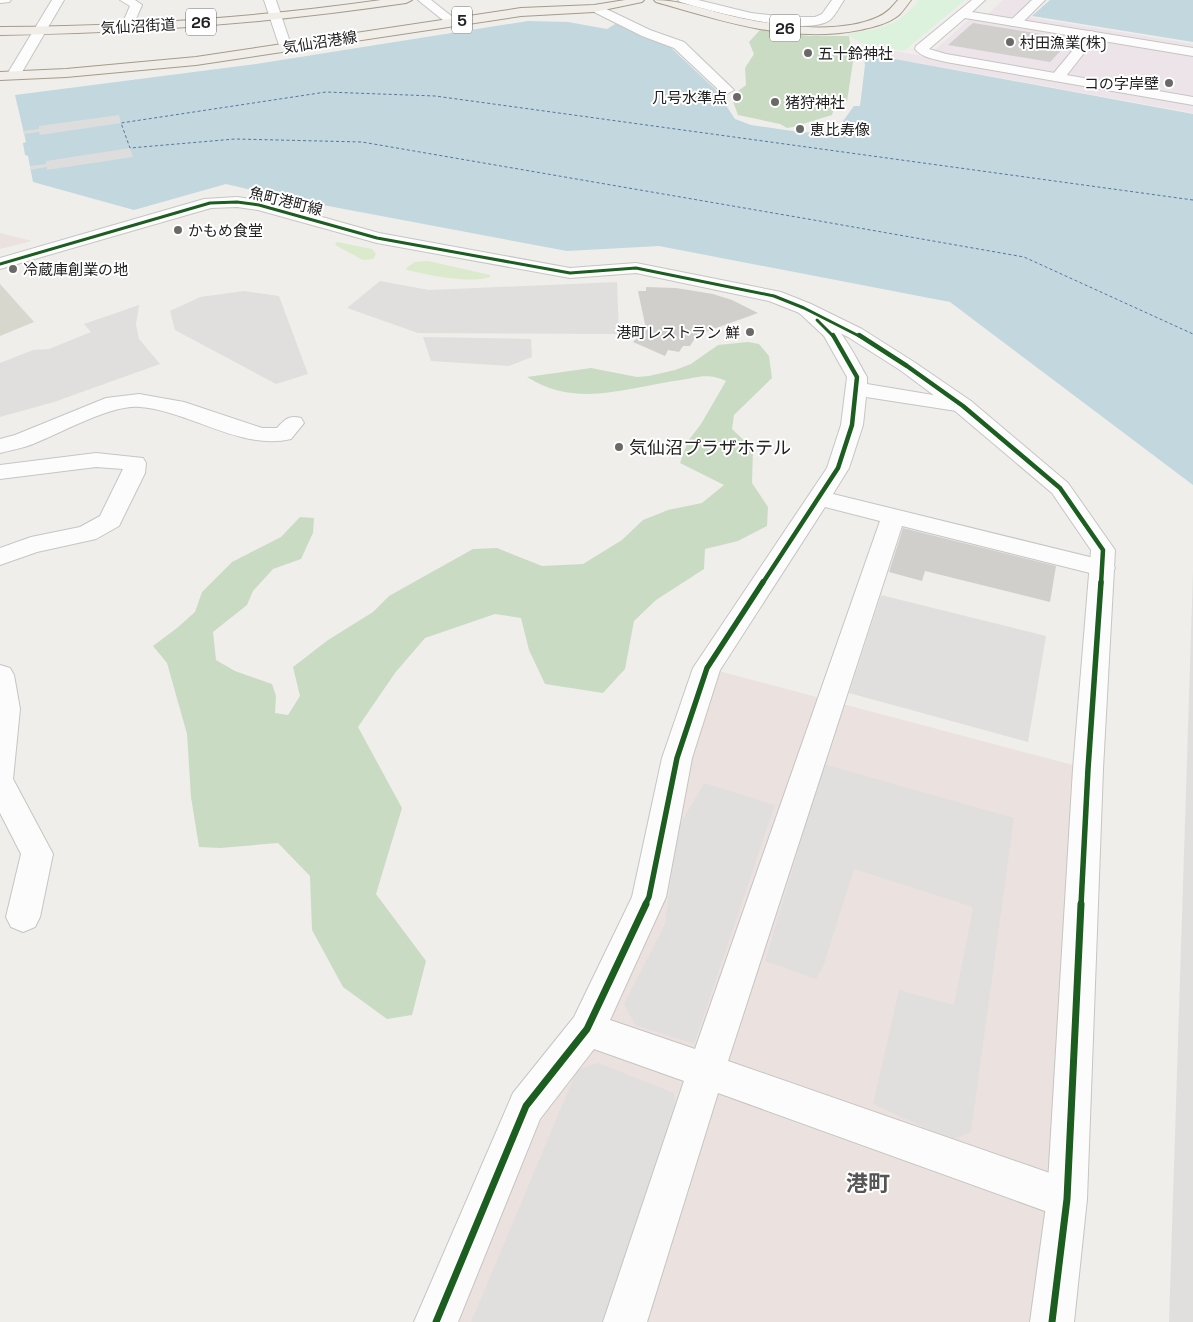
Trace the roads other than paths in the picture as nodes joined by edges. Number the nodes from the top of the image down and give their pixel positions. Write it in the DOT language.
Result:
graph roads {
  1 [pos="0,0"];
  2 [pos="5,0"];
  3 [pos="58,0"];
  4 [pos="126,0"];
  5 [pos="270,0"];
  6 [pos="406,0"];
  7 [pos="424,0"];
  8 [pos="638,0"];
  9 [pos="660,0"];
  10 [pos="684,0"];
  11 [pos="838,0"];
  12 [pos="905,0"];
  13 [pos="979,0"];
  14 [pos="1039,0"];
  15 [pos="598,9"];
  16 [pos="962,14"];
  17 [pos="275,17"];
  18 [pos="453,22"];
  19 [pos="1015,23"];
  20 [pos="127,27"];
  21 [pos="0,31"];
  22 [pos="40,31"];
  23 [pos="1092,36"];
  24 [pos="286,48"];
  25 [pos="1193,52"];
  26 [pos="7,76"];
  27 [pos="1058,77"];
  28 [pos="727,90"];
  29 [pos="1193,101"];
  30 [pos="0,264"];
  31 [pos="804,308"];
  32 [pos="856,389"];
  33 [pos="963,406"];
  34 [pos="293,423"];
  35 [pos="0,446"];
  36 [pos="0,472"];
  37 [pos="818,498"];
  38 [pos="893,517"];
  39 [pos="0,556"];
  40 [pos="1102,568"];
  41 [pos="0,675"];
  42 [pos="0,776"];
  43 [pos="0,783"];
  44 [pos="23,917"];
  45 [pos="587,1029"];
  46 [pos="706,1071"];
  47 [pos="1067,1199"];
  48 [pos="436,1322"];
  49 [pos="625,1322"];
  50 [pos="1052,1322"];
  1 -- 2 [label="street"];
  3 -- 22 [label="street"];
  4 -- 20 [label="street"];
  5 -- 17 [label="street"];
  6 -- 17 [label="main road, 26"];
  7 -- 18 [label="street"];
  8 -- 15 [label="main road, 気仙沼港線 / 5"];
  9 -- 12 [label="main road, 26"];
  10 -- 11 [label="street"];
  13 -- 16 [label="street"];
  14 -- 19 [label="street"];
  15 -- 18 [label="main road, 気仙沼港線 / 5"];
  15 -- 28 [label="street"];
  16 -- 19 [label="street"];
  16 -- 27 [label="street"];
  17 -- 20 [label="main road, 気仙沼街道 / 26"];
  17 -- 24 [label="street"];
  18 -- 24 [label="main road, 気仙沼港線 / 5"];
  19 -- 23 [label="street"];
  20 -- 22 [label="main road, 気仙沼街道 / 26"];
  21 -- 22 [label="main road, 気仙沼街道 / 26"];
  22 -- 26 [label="street"];
  23 -- 25 [label="street"];
  23 -- 27 [label="street"];
  24 -- 26 [label="main road, 気仙沼港線 / 5"];
  27 -- 29 [label="street"];
  30 -- 31 [label="street, 魚町港町線"];
  31 -- 32 [label="street"];
  31 -- 33 [label="street"];
  32 -- 33 [label="street"];
  32 -- 37 [label="street"];
  33 -- 40 [label="street"];
  34 -- 35 [label="street"];
  36 -- 39 [label="street"];
  37 -- 38 [label="street"];
  37 -- 45 [label="street"];
  38 -- 40 [label="street"];
  38 -- 46 [label="street"];
  40 -- 47 [label="street"];
  41 -- 42 [label="street"];
  43 -- 44 [label="street"];
  45 -- 46 [label="street"];
  45 -- 48 [label="street"];
  46 -- 47 [label="street"];
  46 -- 49 [label="street"];
  47 -- 50 [label="street"];
}
